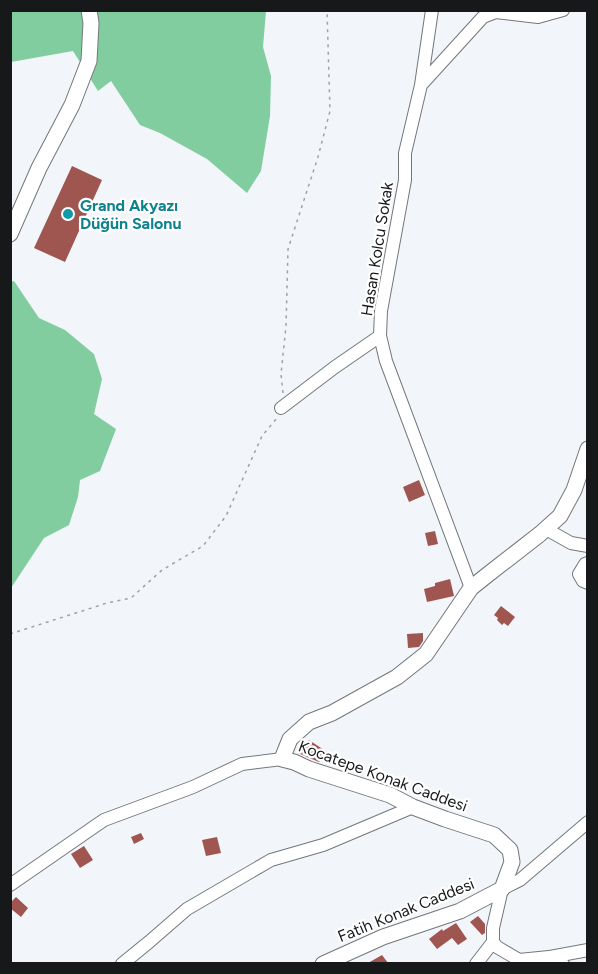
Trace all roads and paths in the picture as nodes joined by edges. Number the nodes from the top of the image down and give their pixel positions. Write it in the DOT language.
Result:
graph roads {
  1 [pos="89,10"];
  2 [pos="327,10"];
  3 [pos="432,10"];
  4 [pos="563,10"];
  5 [pos="421,85"];
  6 [pos="10,234"];
  7 [pos="380,336"];
  8 [pos="280,408"];
  9 [pos="588,449"];
  10 [pos="546,529"];
  11 [pos="588,546"];
  12 [pos="588,563"];
  13 [pos="588,583"];
  14 [pos="471,588"];
  15 [pos="10,634"];
  16 [pos="282,759"];
  17 [pos="413,807"];
  18 [pos="588,822"];
  19 [pos="10,885"];
  20 [pos="502,889"];
  21 [pos="494,942"];
  22 [pos="588,950"];
  23 [pos="549,957"];
  24 [pos="122,963"];
  25 [pos="322,963"];
  26 [pos="476,963"];
  27 [pos="563,963"];
  1 -- 6 [label="main road"];
  2 -- 8 [label="path"];
  3 -- 5 [label="street, Hasan Kolcu Sokak"];
  4 -- 5 [label="street"];
  5 -- 7 [label="street, Hasan Kolcu Sokak"];
  7 -- 8 [label="street"];
  7 -- 14 [label="street, Hasan Kolcu Sokak"];
  8 -- 15 [label="path"];
  9 -- 10 [label="main road"];
  10 -- 11 [label="street"];
  10 -- 14 [label="main road"];
  12 -- 13 [label="street"];
  14 -- 16 [label="main road"];
  16 -- 17 [label="main road, Kocatepe Konak Caddesi"];
  16 -- 19 [label="street, Kocatepe Konak Caddesi"];
  17 -- 20 [label="main road, Kocatepe Konak Caddesi"];
  17 -- 24 [label="street"];
  18 -- 20 [label="street, Fatih Konak Caddesi"];
  20 -- 21 [label="street"];
  20 -- 25 [label="main road, Fatih Konak Caddesi"];
  21 -- 23 [label="street"];
  21 -- 26 [label="street"];
  22 -- 23 [label="street"];
  23 -- 27 [label="street"];
}
